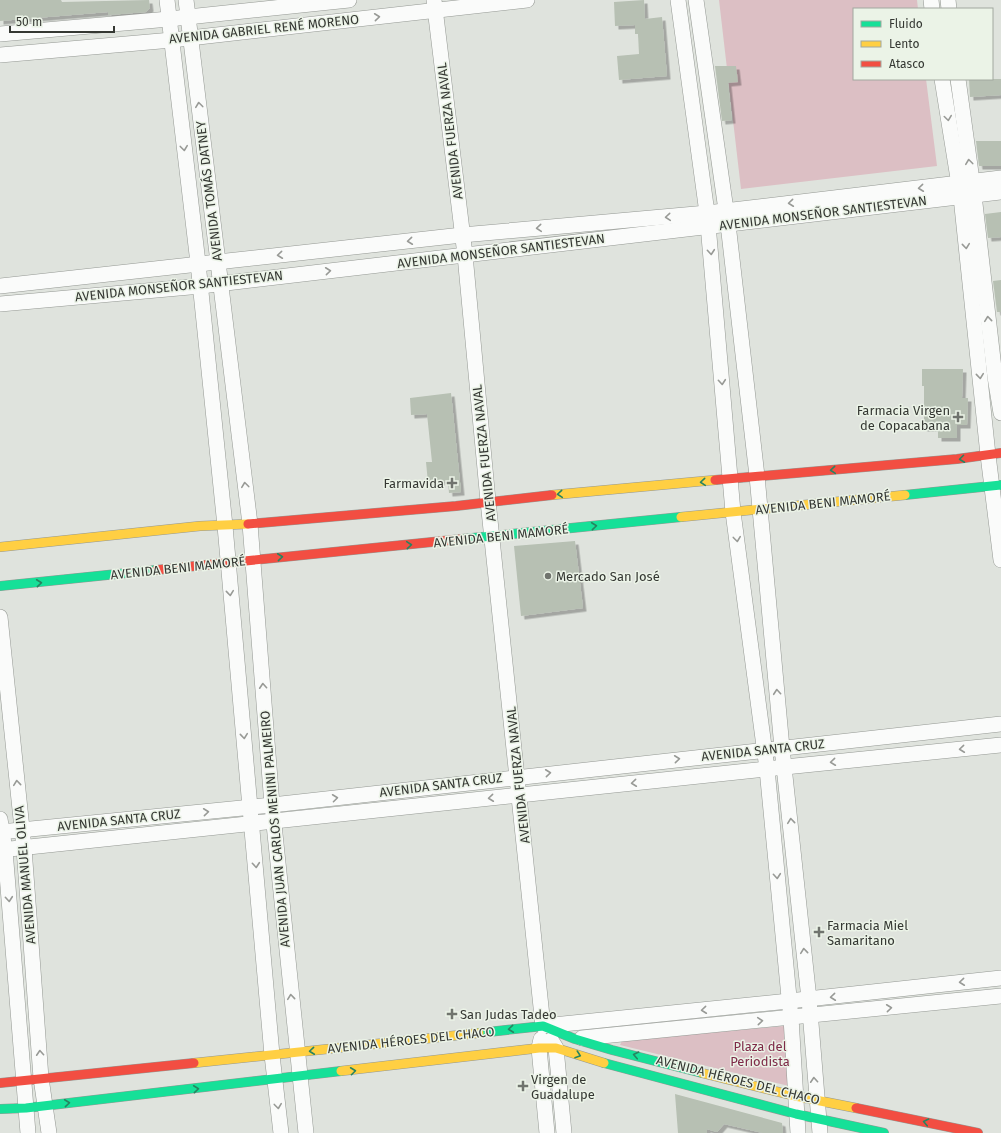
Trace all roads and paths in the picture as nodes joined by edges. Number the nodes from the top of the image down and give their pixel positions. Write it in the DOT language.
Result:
graph roads {
  1 [pos="167,0"];
  2 [pos="186,0"];
  3 [pos="349,0"];
  4 [pos="527,0"];
  5 [pos="678,0"];
  6 [pos="696,0"];
  7 [pos="434,5"];
  8 [pos="188,17"];
  9 [pos="169,19"];
  10 [pos="0,34"];
  11 [pos="191,38"];
  12 [pos="172,40"];
  13 [pos="0,56"];
  14 [pos="942,80"];
  15 [pos="958,80"];
  16 [pos="1001,178"];
  17 [pos="966,189"];
  18 [pos="1001,192"];
  19 [pos="726,217"];
  20 [pos="708,220"];
  21 [pos="462,235"];
  22 [pos="465,255"];
  23 [pos="217,262"];
  24 [pos="198,263"];
  25 [pos="220,283"];
  26 [pos="0,286"];
  27 [pos="201,286"];
  28 [pos="0,304"];
  29 [pos="1001,413"];
  30 [pos="994,454"];
  31 [pos="757,476"];
  32 [pos="731,479"];
  33 [pos="996,485"];
  34 [pos="488,501"];
  35 [pos="760,509"];
  36 [pos="734,512"];
  37 [pos="250,524"];
  38 [pos="225,526"];
  39 [pos="493,536"];
  40 [pos="0,547"];
  41 [pos="254,560"];
  42 [pos="1001,560"];
  43 [pos="227,563"];
  44 [pos="0,586"];
  45 [pos="0,617"];
  46 [pos="1001,724"];
  47 [pos="1001,745"];
  48 [pos="782,748"];
  49 [pos="764,750"];
  50 [pos="785,767"];
  51 [pos="767,769"];
  52 [pos="518,776"];
  53 [pos="520,795"];
  54 [pos="272,805"];
  55 [pos="251,807"];
  56 [pos="274,821"];
  57 [pos="253,823"];
  58 [pos="1,827"];
  59 [pos="22,830"];
  60 [pos="24,848"];
  61 [pos="2,850"];
  62 [pos="1001,978"];
  63 [pos="1001,996"];
  64 [pos="809,999"];
  65 [pos="789,1001"];
  66 [pos="810,1016"];
  67 [pos="791,1018"];
  68 [pos="543,1026"];
  69 [pos="575,1038"];
  70 [pos="539,1048"];
  71 [pos="556,1048"];
  72 [pos="296,1052"];
  73 [pos="272,1055"];
  74 [pos="41,1078"];
  75 [pos="299,1078"];
  76 [pos="23,1080"];
  77 [pos="275,1080"];
  78 [pos="0,1083"];
  79 [pos="795,1096"];
  80 [pos="816,1100"];
  81 [pos="46,1105"];
  82 [pos="26,1108"];
  83 [pos="0,1109"];
  84 [pos="796,1114"];
  85 [pos="819,1126"];
  86 [pos="28,1133"];
  87 [pos="49,1133"];
  88 [pos="281,1133"];
  89 [pos="306,1133"];
  90 [pos="546,1133"];
  91 [pos="564,1133"];
  92 [pos="798,1133"];
  93 [pos="884,1133"];
  94 [pos="978,1133"];
  1 -- 9 [label="street"];
  2 -- 8 [label="street, AVENIDA TOMÁS DATNEY"];
  3 -- 8 [label="street, AVENIDA GABRIEL RENÉ MORENO"];
  4 -- 7 [label="street, AVENIDA GABRIEL RENÉ MORENO"];
  5 -- 20 [label="street"];
  6 -- 19 [label="street"];
  11 -- 7 [label="street, AVENIDA GABRIEL RENÉ MORENO, one-way"];
  7 -- 21 [label="street, AVENIDA FUERZA NAVAL"];
  8 -- 9 [label="street, AVENIDA GABRIEL RENÉ MORENO"];
  8 -- 11 [label="street, AVENIDA TOMÁS DATNEY"];
  9 -- 10 [label="street, AVENIDA GABRIEL RENÉ MORENO"];
  9 -- 12 [label="street, AVENIDA TOMÁS DATNEY"];
  11 -- 12 [label="street, AVENIDA GABRIEL RENÉ MORENO"];
  23 -- 11 [label="street, AVENIDA TOMÁS DATNEY, one-way"];
  12 -- 13 [label="street, AVENIDA GABRIEL RENÉ MORENO"];
  12 -- 24 [label="street, AVENIDA TOMÁS DATNEY, one-way"];
  14 -- 17 [label="street, one-way"];
  17 -- 15 [label="street, one-way"];
  16 -- 17 [label="street, AVENIDA MONSEÑOR SANTIESTEVAN"];
  17 -- 18 [label="street, AVENIDA MONSEÑOR SANTIESTEVAN"];
  17 -- 19 [label="street, AVENIDA MONSEÑOR SANTIESTEVAN"];
  29 -- 17 [label="street, one-way"];
  17 -- 30 [label="street, one-way"];
  19 -- 20 [label="street, AVENIDA MONSEÑOR SANTIESTEVAN"];
  19 -- 31 [label="street"];
  20 -- 21 [label="street, AVENIDA MONSEÑOR SANTIESTEVAN, one-way"];
  20 -- 22 [label="street, AVENIDA MONSEÑOR SANTIESTEVAN"];
  20 -- 32 [label="street, one-way"];
  21 -- 22 [label="street, AVENIDA FUERZA NAVAL"];
  21 -- 23 [label="street, AVENIDA MONSEÑOR SANTIESTEVAN, one-way"];
  25 -- 22 [label="street, AVENIDA MONSEÑOR SANTIESTEVAN, one-way"];
  22 -- 34 [label="street, AVENIDA FUERZA NAVAL"];
  23 -- 24 [label="street, AVENIDA MONSEÑOR SANTIESTEVAN"];
  23 -- 25 [label="street, AVENIDA TOMÁS DATNEY"];
  24 -- 26 [label="street, AVENIDA MONSEÑOR SANTIESTEVAN"];
  24 -- 27 [label="street, AVENIDA TOMÁS DATNEY"];
  25 -- 27 [label="street, AVENIDA MONSEÑOR SANTIESTEVAN"];
  37 -- 25 [label="street, AVENIDA TOMÁS DATNEY, one-way"];
  27 -- 28 [label="street, AVENIDA MONSEÑOR SANTIESTEVAN"];
  27 -- 38 [label="street, AVENIDA TOMÁS DATNEY"];
  30 -- 31 [label="street, one-way"];
  30 -- 33 [label="street"];
  31 -- 32 [label="street"];
  31 -- 35 [label="street"];
  32 -- 34 [label="street, one-way"];
  32 -- 36 [label="street"];
  33 -- 35 [label="street, AVENIDA BENI MAMORÉ"];
  33 -- 42 [label="street"];
  34 -- 37 [label="street"];
  34 -- 39 [label="street, AVENIDA FUERZA NAVAL"];
  35 -- 36 [label="street, AVENIDA BENI MAMORÉ"];
  48 -- 35 [label="street, one-way"];
  39 -- 36 [label="street, AVENIDA BENI MAMORÉ, one-way"];
  36 -- 49 [label="street, one-way"];
  37 -- 38 [label="street"];
  37 -- 41 [label="street, AVENIDA JUAN CARLOS MENINI PALMEIRO"];
  38 -- 40 [label="street"];
  38 -- 43 [label="street, AVENIDA JUAN CARLOS MENINI PALMEIRO"];
  41 -- 39 [label="street, AVENIDA BENI MAMORÉ, one-way"];
  39 -- 52 [label="street, AVENIDA FUERZA NAVAL"];
  41 -- 43 [label="street, AVENIDA BENI MAMORÉ"];
  54 -- 41 [label="street, AVENIDA JUAN CARLOS MENINI PALMEIRO, one-way"];
  44 -- 43 [label="street, AVENIDA BENI MAMORÉ, one-way"];
  43 -- 55 [label="street, AVENIDA JUAN CARLOS MENINI PALMEIRO, one-way"];
  59 -- 45 [label="street, AVENIDA MANUEL OLIVA, one-way"];
  46 -- 48 [label="street, AVENIDA SANTA CRUZ"];
  47 -- 50 [label="street, AVENIDA SANTA CRUZ, one-way"];
  48 -- 49 [label="street, AVENIDA SANTA CRUZ"];
  48 -- 50 [label="street"];
  49 -- 51 [label="street"];
  52 -- 49 [label="street, AVENIDA SANTA CRUZ, one-way"];
  50 -- 51 [label="street, AVENIDA SANTA CRUZ"];
  64 -- 50 [label="street, one-way"];
  51 -- 53 [label="street, AVENIDA SANTA CRUZ, one-way"];
  51 -- 65 [label="street, one-way"];
  52 -- 53 [label="street, AVENIDA FUERZA NAVAL"];
  54 -- 52 [label="street, AVENIDA SANTA CRUZ, one-way"];
  53 -- 56 [label="street, AVENIDA SANTA CRUZ, one-way"];
  53 -- 68 [label="street, AVENIDA FUERZA NAVAL"];
  54 -- 55 [label="street, AVENIDA SANTA CRUZ"];
  54 -- 56 [label="street, AVENIDA JUAN CARLOS MENINI PALMEIRO"];
  55 -- 57 [label="street, AVENIDA JUAN CARLOS MENINI PALMEIRO"];
  59 -- 55 [label="street, AVENIDA SANTA CRUZ, one-way"];
  56 -- 57 [label="street, AVENIDA SANTA CRUZ"];
  72 -- 56 [label="street, AVENIDA JUAN CARLOS MENINI PALMEIRO, one-way"];
  57 -- 60 [label="street, AVENIDA SANTA CRUZ"];
  57 -- 73 [label="street, AVENIDA JUAN CARLOS MENINI PALMEIRO, one-way"];
  58 -- 59 [label="street, AVENIDA SANTA CRUZ"];
  58 -- 61 [label="street, AVENIDA MANUEL OLIVA"];
  59 -- 60 [label="street, AVENIDA MANUEL OLIVA"];
  60 -- 61 [label="street, AVENIDA SANTA CRUZ"];
  74 -- 60 [label="street, AVENIDA MANUEL OLIVA, one-way"];
  61 -- 76 [label="street, AVENIDA MANUEL OLIVA, one-way"];
  62 -- 64 [label="street, one-way"];
  66 -- 63 [label="street, one-way"];
  64 -- 65 [label="street"];
  64 -- 66 [label="street"];
  65 -- 67 [label="street"];
  65 -- 68 [label="street, one-way"];
  66 -- 67 [label="street"];
  80 -- 66 [label="street, one-way"];
  69 -- 67 [label="street, one-way"];
  67 -- 79 [label="street"];
  68 -- 69 [label="street, AVENIDA HÉROES DEL CHACO"];
  68 -- 70 [label="street, AVENIDA FUERZA NAVAL"];
  68 -- 71 [label="street, AVENIDA FUERZA NAVAL"];
  68 -- 72 [label="street, AVENIDA HÉROES DEL CHACO, one-way"];
  69 -- 71 [label="street"];
  79 -- 69 [label="street, AVENIDA HÉROES DEL CHACO, one-way"];
  70 -- 71 [label="street, AVENIDA HÉROES DEL CHACO"];
  75 -- 70 [label="street, AVENIDA HÉROES DEL CHACO, one-way"];
  70 -- 90 [label="street, AVENIDA FUERZA NAVAL"];
  71 -- 84 [label="street, AVENIDA HÉROES DEL CHACO, one-way"];
  71 -- 91 [label="street, AVENIDA FUERZA NAVAL"];
  72 -- 73 [label="street, AVENIDA HÉROES DEL CHACO"];
  72 -- 75 [label="street, AVENIDA JUAN CARLOS MENINI PALMEIRO"];
  73 -- 74 [label="street, AVENIDA HÉROES DEL CHACO"];
  73 -- 77 [label="street, AVENIDA JUAN CARLOS MENINI PALMEIRO"];
  74 -- 76 [label="street, AVENIDA HÉROES DEL CHACO"];
  74 -- 81 [label="street, AVENIDA MANUEL OLIVA"];
  75 -- 77 [label="street, AVENIDA HÉROES DEL CHACO"];
  75 -- 89 [label="street, AVENIDA JUAN CARLOS MENINI PALMEIRO"];
  76 -- 78 [label="street, AVENIDA HÉROES DEL CHACO"];
  76 -- 82 [label="street, AVENIDA MANUEL OLIVA"];
  81 -- 77 [label="street, AVENIDA HÉROES DEL CHACO, one-way"];
  77 -- 88 [label="street, AVENIDA JUAN CARLOS MENINI PALMEIRO, one-way"];
  79 -- 80 [label="street, AVENIDA HÉROES DEL CHACO"];
  79 -- 84 [label="street"];
  80 -- 85 [label="street"];
  94 -- 80 [label="street, AVENIDA HÉROES DEL CHACO, one-way"];
  81 -- 82 [label="street, AVENIDA HÉROES DEL CHACO"];
  81 -- 87 [label="street, AVENIDA MANUEL OLIVA"];
  82 -- 83 [label="street, AVENIDA HÉROES DEL CHACO"];
  82 -- 86 [label="street, AVENIDA MANUEL OLIVA"];
  84 -- 85 [label="street, AVENIDA HÉROES DEL CHACO"];
  84 -- 92 [label="street"];
  85 -- 93 [label="street, AVENIDA HÉROES DEL CHACO"];
}
